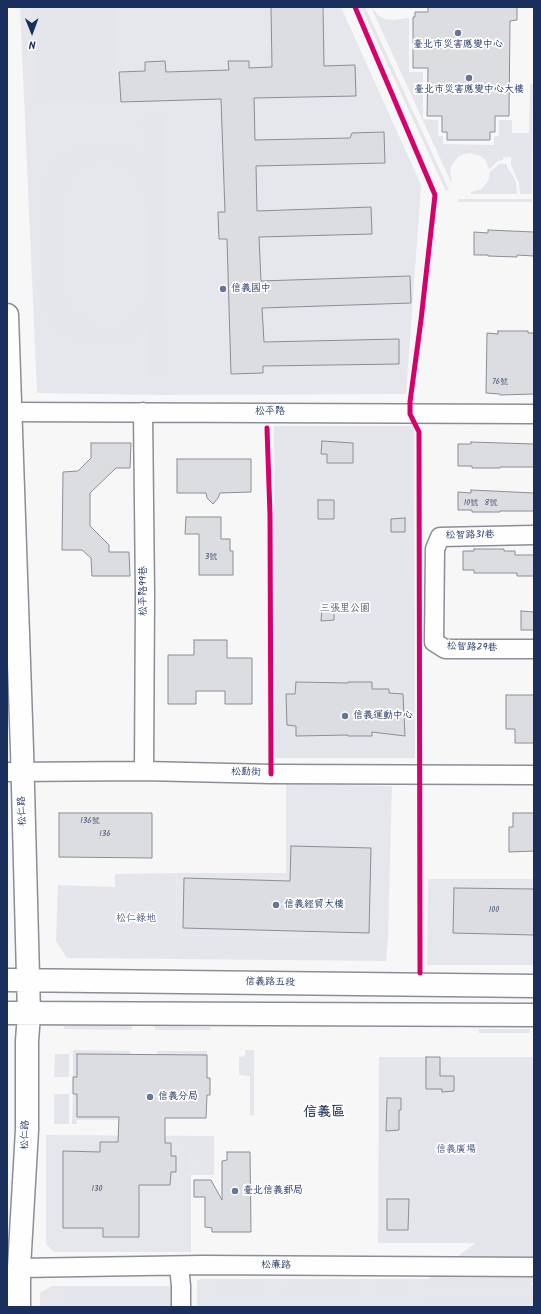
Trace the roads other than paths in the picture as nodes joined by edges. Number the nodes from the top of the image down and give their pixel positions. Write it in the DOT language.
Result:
graph roads {
  1 [pos="7,315"];
  2 [pos="9,412"];
  3 [pos="143,412"];
  4 [pos="534,414"];
  5 [pos="534,535"];
  6 [pos="435,595"];
  7 [pos="534,649"];
  8 [pos="144,770"];
  9 [pos="14,772"];
  10 [pos="534,775"];
  11 [pos="17,980"];
  12 [pos="534,986"];
  13 [pos="7,1013"];
  14 [pos="29,1014"];
  15 [pos="534,1015"];
  16 [pos="179,1266"];
  17 [pos="534,1267"];
  18 [pos="19,1268"];
  19 [pos="19,1307"];
  20 [pos="182,1307"];
  1 -- 2 [label="main road, 松仁路"];
  2 -- 3 [label="street, 松平路"];
  2 -- 9 [label="main road, 松仁路"];
  3 -- 4 [label="street, 松平路"];
  3 -- 8 [label="street, 松平路99巷"];
  5 -- 6 [label="street, 松智路31巷"];
  6 -- 7 [label="street, 松智路29巷"];
  8 -- 9 [label="street, 松勤街"];
  8 -- 10 [label="street, 松勤街"];
  9 -- 11 [label="main road, 松仁路"];
  11 -- 12 [label="main road, 信義路五段"];
  11 -- 14 [label="main road, 松仁路"];
  13 -- 14 [label="main road"];
  14 -- 15 [label="main road"];
  14 -- 18 [label="main road, 松仁路"];
  16 -- 17 [label="street, 松廉路"];
  16 -- 18 [label="street, 松廉路"];
  16 -- 20 [label="street"];
  18 -- 19 [label="main road, 松仁路"];
}
